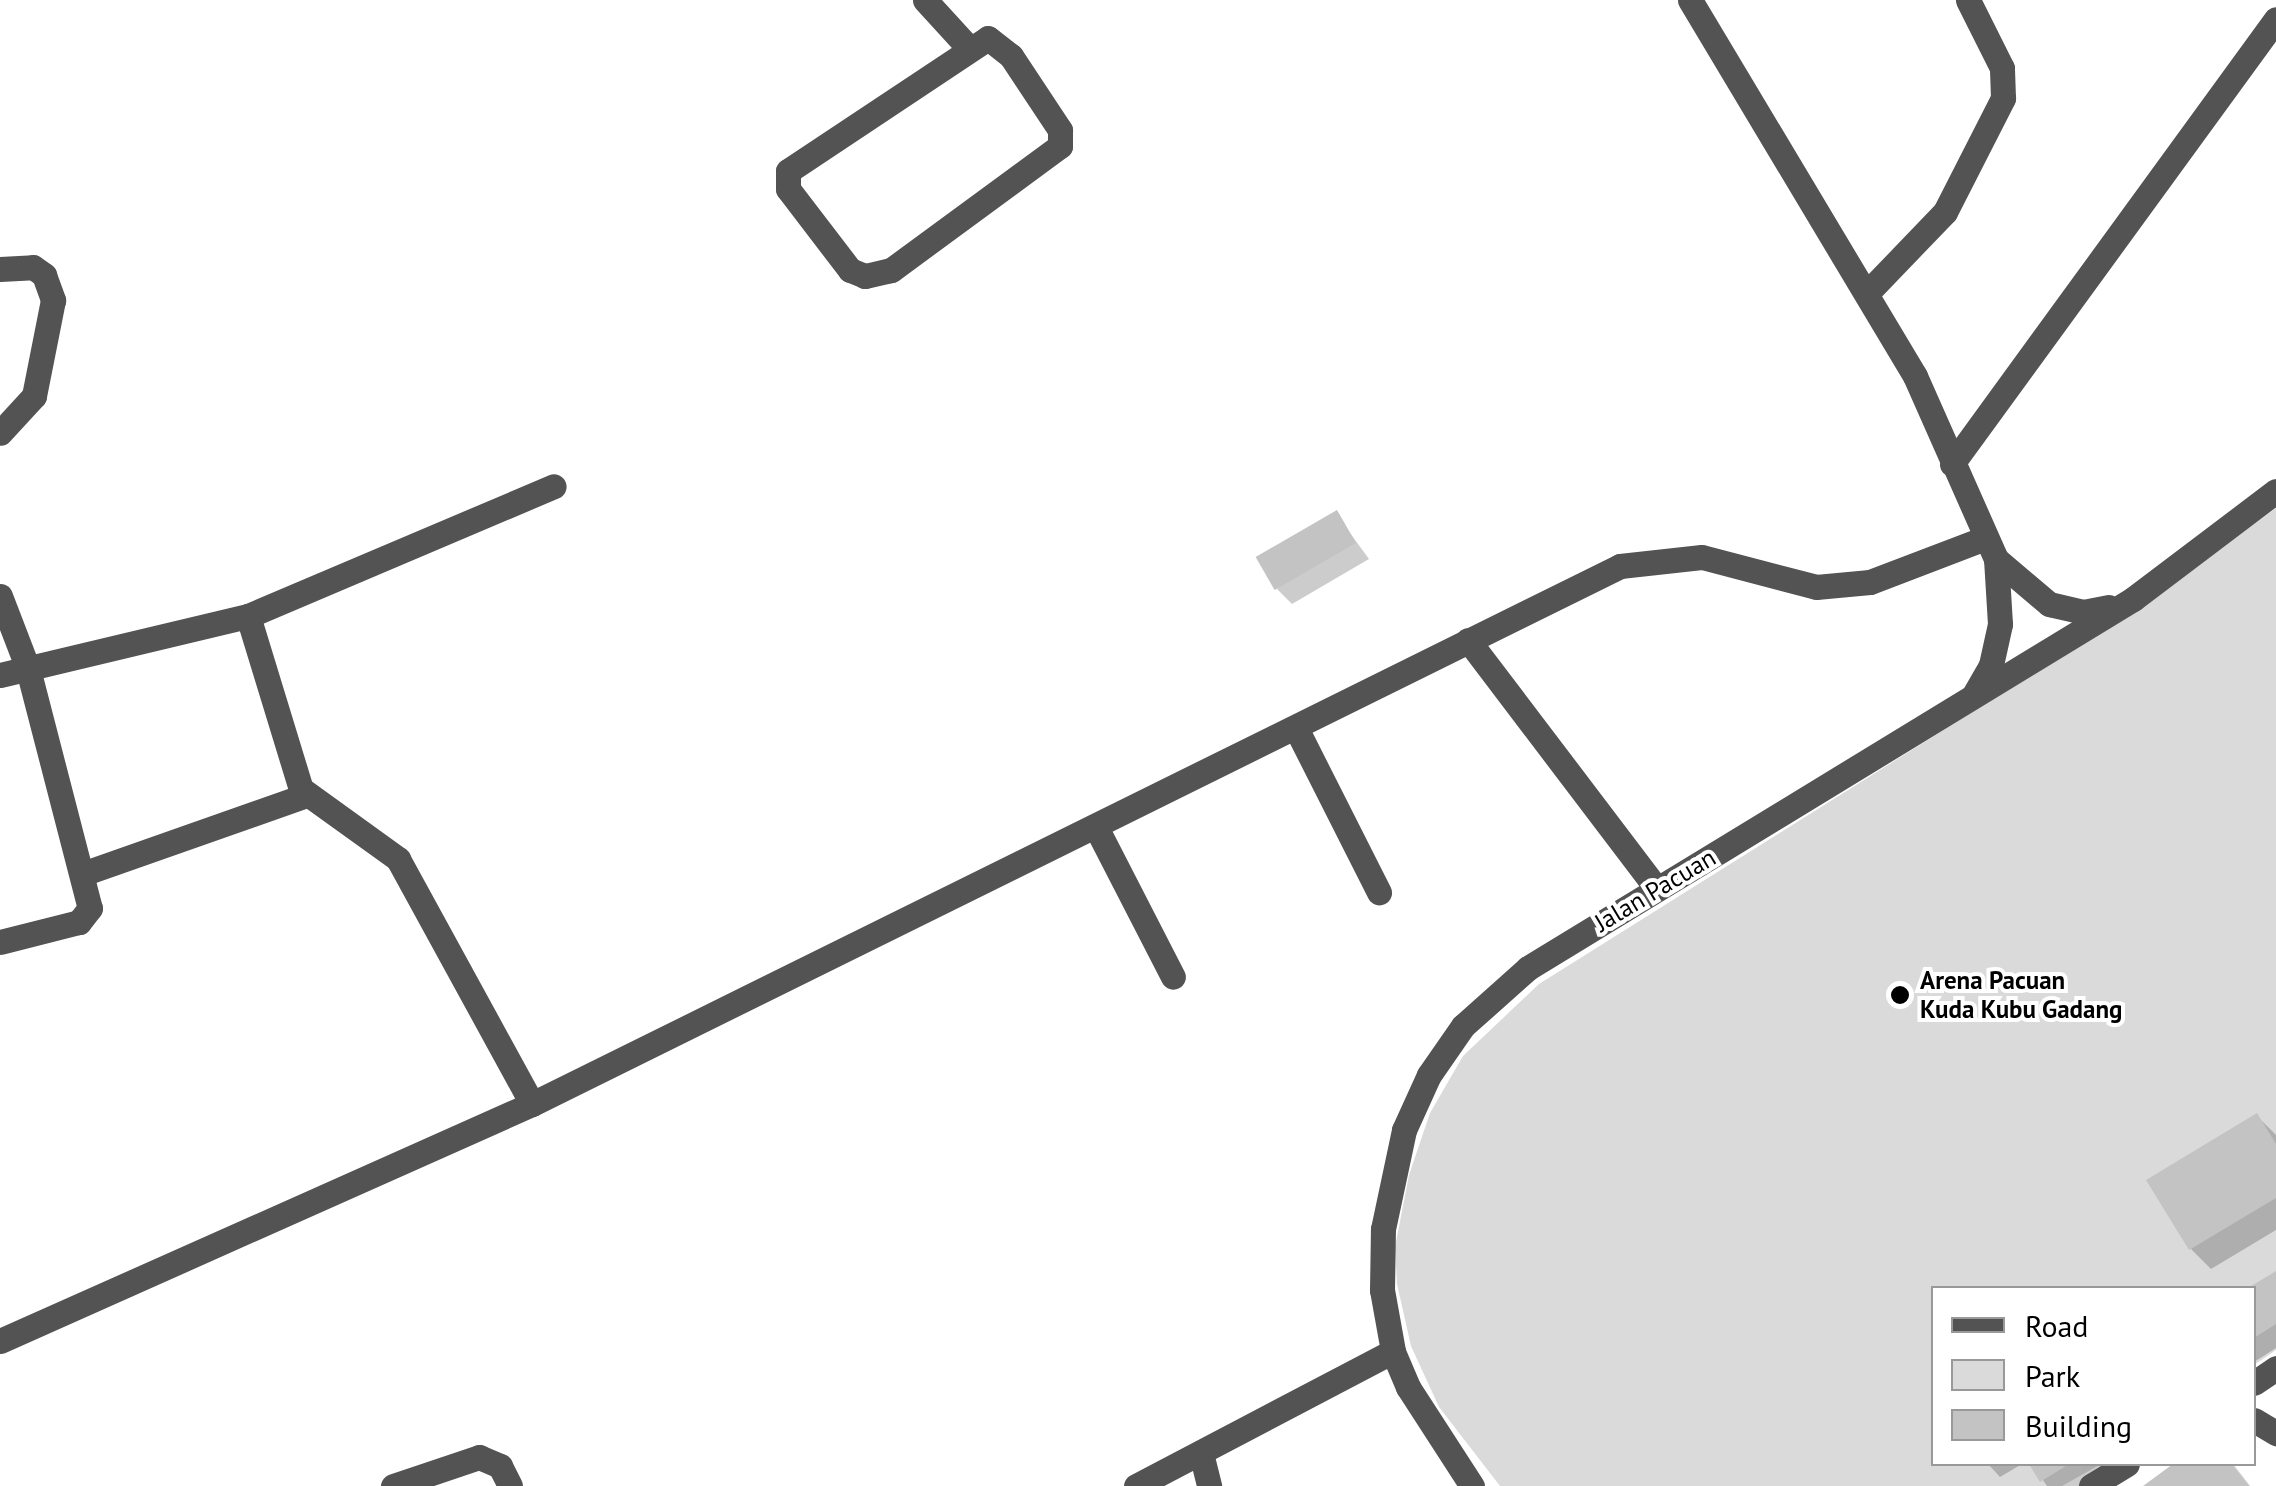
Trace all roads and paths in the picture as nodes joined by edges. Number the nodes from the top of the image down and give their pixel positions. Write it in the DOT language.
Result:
graph roads {
  1 [pos="925,0"];
  2 [pos="1690,0"];
  3 [pos="1968,0"];
  4 [pos="2276,19"];
  5 [pos="967,46"];
  6 [pos="0,269"];
  7 [pos="1868,292"];
  8 [pos="0,432"];
  9 [pos="1952,464"];
  10 [pos="554,486"];
  11 [pos="2276,491"];
  12 [pos="1991,548"];
  13 [pos="0,596"];
  14 [pos="2133,599"];
  15 [pos="248,616"];
  16 [pos="1468,640"];
  17 [pos="28,669"];
  18 [pos="0,674"];
  19 [pos="1971,699"];
  20 [pos="1297,730"];
  21 [pos="307,795"];
  22 [pos="1097,830"];
  23 [pos="84,873"];
  24 [pos="1656,888"];
  25 [pos="1380,892"];
  26 [pos="0,942"];
  27 [pos="1174,977"];
  28 [pos="532,1104"];
  29 [pos="0,1341"];
  30 [pos="1392,1352"];
  31 [pos="1202,1454"];
  32 [pos="2124,1466"];
  33 [pos="393,1486"];
  34 [pos="510,1486"];
  35 [pos="1136,1486"];
  36 [pos="1210,1486"];
  37 [pos="1472,1486"];
  38 [pos="2091,1486"];
  1 -- 5 [label="street"];
  2 -- 7 [label="street"];
  3 -- 7 [label="street"];
  4 -- 9 [label="street"];
  5 -- 5 [label="street"];
  6 -- 8 [label="street"];
  7 -- 9 [label="street"];
  9 -- 12 [label="street"];
  10 -- 15 [label="street"];
  11 -- 14 [label="street, Jalan Pacuan"];
  12 -- 14 [label="street"];
  12 -- 16 [label="street"];
  12 -- 19 [label="street"];
  13 -- 17 [label="street"];
  14 -- 19 [label="street, Jalan Pacuan"];
  15 -- 17 [label="street"];
  15 -- 21 [label="street"];
  16 -- 20 [label="street"];
  16 -- 24 [label="street"];
  17 -- 18 [label="street"];
  17 -- 23 [label="street"];
  19 -- 24 [label="street, Jalan Pacuan"];
  20 -- 22 [label="street"];
  20 -- 25 [label="street"];
  21 -- 23 [label="street"];
  21 -- 28 [label="street"];
  22 -- 27 [label="street"];
  22 -- 28 [label="street"];
  23 -- 26 [label="street"];
  24 -- 30 [label="street, Jalan Pacuan"];
  28 -- 29 [label="street"];
  30 -- 31 [label="street"];
  30 -- 37 [label="street, Jalan Pacuan"];
  31 -- 35 [label="street"];
  31 -- 36 [label="street"];
  32 -- 38 [label="street"];
  33 -- 34 [label="street"];
}
